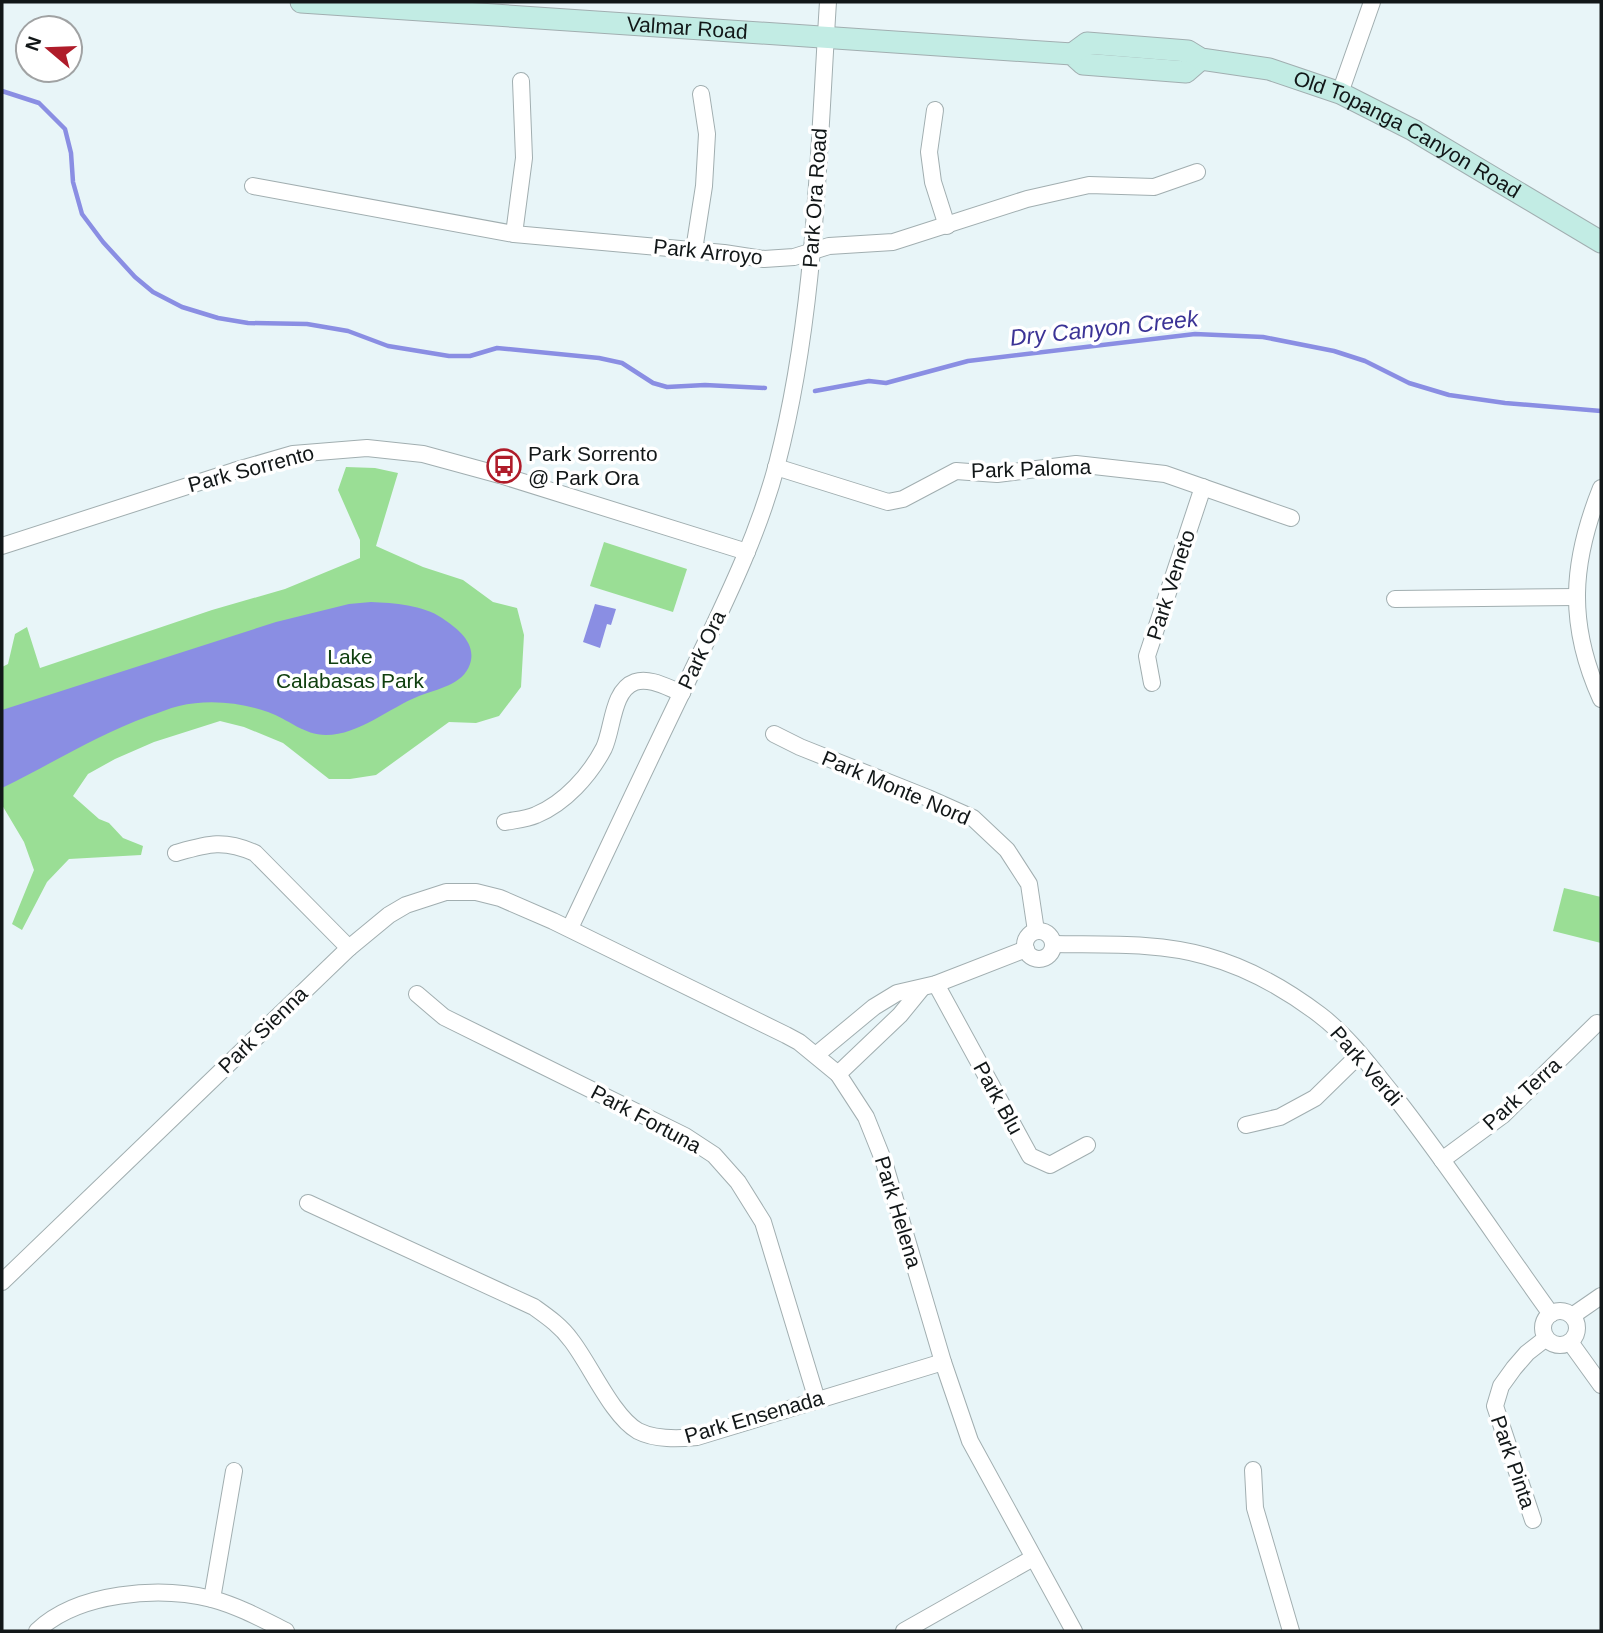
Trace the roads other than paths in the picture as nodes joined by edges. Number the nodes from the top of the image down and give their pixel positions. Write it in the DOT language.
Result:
graph roads {
  1 [pos="301,2"];
  2 [pos="828,2"];
  3 [pos="1372,2"];
  4 [pos="826,36"];
  5 [pos="1200,59"];
  6 [pos="521,81"];
  7 [pos="1340,93"];
  8 [pos="701,94"];
  9 [pos="935,110"];
  10 [pos="1197,172"];
  11 [pos="253,186"];
  12 [pos="947,226"];
  13 [pos="514,234"];
  14 [pos="1601,242"];
  15 [pos="694,250"];
  16 [pos="812,253"];
  17 [pos="799,359"];
  18 [pos="776,467"];
  19 [pos="1203,487"];
  20 [pos="1601,488"];
  21 [pos="1291,518"];
  22 [pos="2,546"];
  23 [pos="747,552"];
  24 [pos="1576,597"];
  25 [pos="1395,599"];
  26 [pos="1152,683"];
  27 [pos="682,693"];
  28 [pos="1601,699"];
  29 [pos="774,734"];
  30 [pos="505,822"];
  31 [pos="176,853"];
  32 [pos="570,929"];
  33 [pos="1036,931"];
  34 [pos="1053,944"];
  35 [pos="349,948"];
  36 [pos="1026,949"];
  37 [pos="929,986"];
  38 [pos="417,994"];
  39 [pos="1597,1023"];
  40 [pos="1360,1054"];
  41 [pos="816,1055"];
  42 [pos="838,1074"];
  43 [pos="1246,1125"];
  44 [pos="1087,1145"];
  45 [pos="1442,1160"];
  46 [pos="308,1203"];
  47 [pos="2,1282"];
  48 [pos="1601,1296"];
  49 [pos="1550,1314"];
  50 [pos="1572,1316"];
  51 [pos="1545,1339"];
  52 [pos="1570,1342"];
  53 [pos="943,1362"];
  54 [pos="1601,1385"];
  55 [pos="817,1399"];
  56 [pos="1253,1470"];
  57 [pos="234,1471"];
  58 [pos="1533,1520"];
  59 [pos="1033,1558"];
  60 [pos="212,1599"];
  61 [pos="37,1631"];
  62 [pos="286,1631"];
  63 [pos="904,1631"];
  64 [pos="1074,1631"];
  65 [pos="1291,1631"];
  1 -- 4 [label="street, Valmar Road"];
  2 -- 4 [label="street, Park Ora Road"];
  3 -- 7 [label="street"];
  4 -- 5 [label="street, Valmar Road"];
  4 -- 16 [label="street, Park Ora Road"];
  5 -- 7 [label="street, Old Topanga Canyon Road"];
  6 -- 13 [label="street"];
  7 -- 14 [label="street, Old Topanga Canyon Road"];
  8 -- 15 [label="street"];
  9 -- 12 [label="street"];
  10 -- 12 [label="street, Park Arroyo"];
  11 -- 13 [label="street, Park Arroyo"];
  12 -- 16 [label="street, Park Arroyo"];
  13 -- 15 [label="street, Park Arroyo"];
  15 -- 16 [label="street, Park Arroyo"];
  16 -- 17 [label="street, Park Ora Road"];
  17 -- 18 [label="street, Park Ora"];
  18 -- 19 [label="street, Park Paloma"];
  18 -- 23 [label="street, Park Ora"];
  19 -- 21 [label="street, Park Paloma"];
  19 -- 26 [label="street, Park Veneto"];
  20 -- 24 [label="street"];
  22 -- 23 [label="street, Park Sorrento"];
  23 -- 27 [label="street, Park Ora"];
  24 -- 25 [label="street"];
  24 -- 28 [label="street"];
  27 -- 30 [label="street"];
  27 -- 32 [label="street, Park Ora"];
  29 -- 33 [label="street, Park Monte Nord"];
  31 -- 35 [label="street"];
  32 -- 35 [label="street, Park Sienna"];
  32 -- 41 [label="street, Park Helena"];
  33 -- 34 [label="street"];
  33 -- 36 [label="street"];
  34 -- 36 [label="street, Park Verdi"];
  34 -- 40 [label="street, Park Verdi"];
  35 -- 47 [label="street, Park Sienna"];
  36 -- 37 [label="street, Park Verdi"];
  37 -- 41 [label="street, Park Verdi"];
  37 -- 42 [label="street, Park Verdi"];
  37 -- 44 [label="street, Park Blu"];
  38 -- 55 [label="street, Park Fortuna"];
  39 -- 45 [label="street, Park Terra"];
  40 -- 43 [label="street"];
  40 -- 45 [label="street, Park Verdi"];
  41 -- 42 [label="street, Park Helena"];
  42 -- 53 [label="street, Park Helena"];
  45 -- 49 [label="street, Park Verdi"];
  46 -- 55 [label="street, Park Ensenada"];
  48 -- 50 [label="street"];
  49 -- 50 [label="street"];
  49 -- 51 [label="street"];
  50 -- 52 [label="street"];
  51 -- 52 [label="street"];
  51 -- 58 [label="street, Park Pinta"];
  52 -- 54 [label="street"];
  53 -- 55 [label="street, Park Ensenada"];
  53 -- 59 [label="street, Park Helena"];
  56 -- 65 [label="street"];
  57 -- 60 [label="street"];
  59 -- 63 [label="street"];
  59 -- 64 [label="street, Park Helena"];
  60 -- 61 [label="street"];
  60 -- 62 [label="street"];
}
